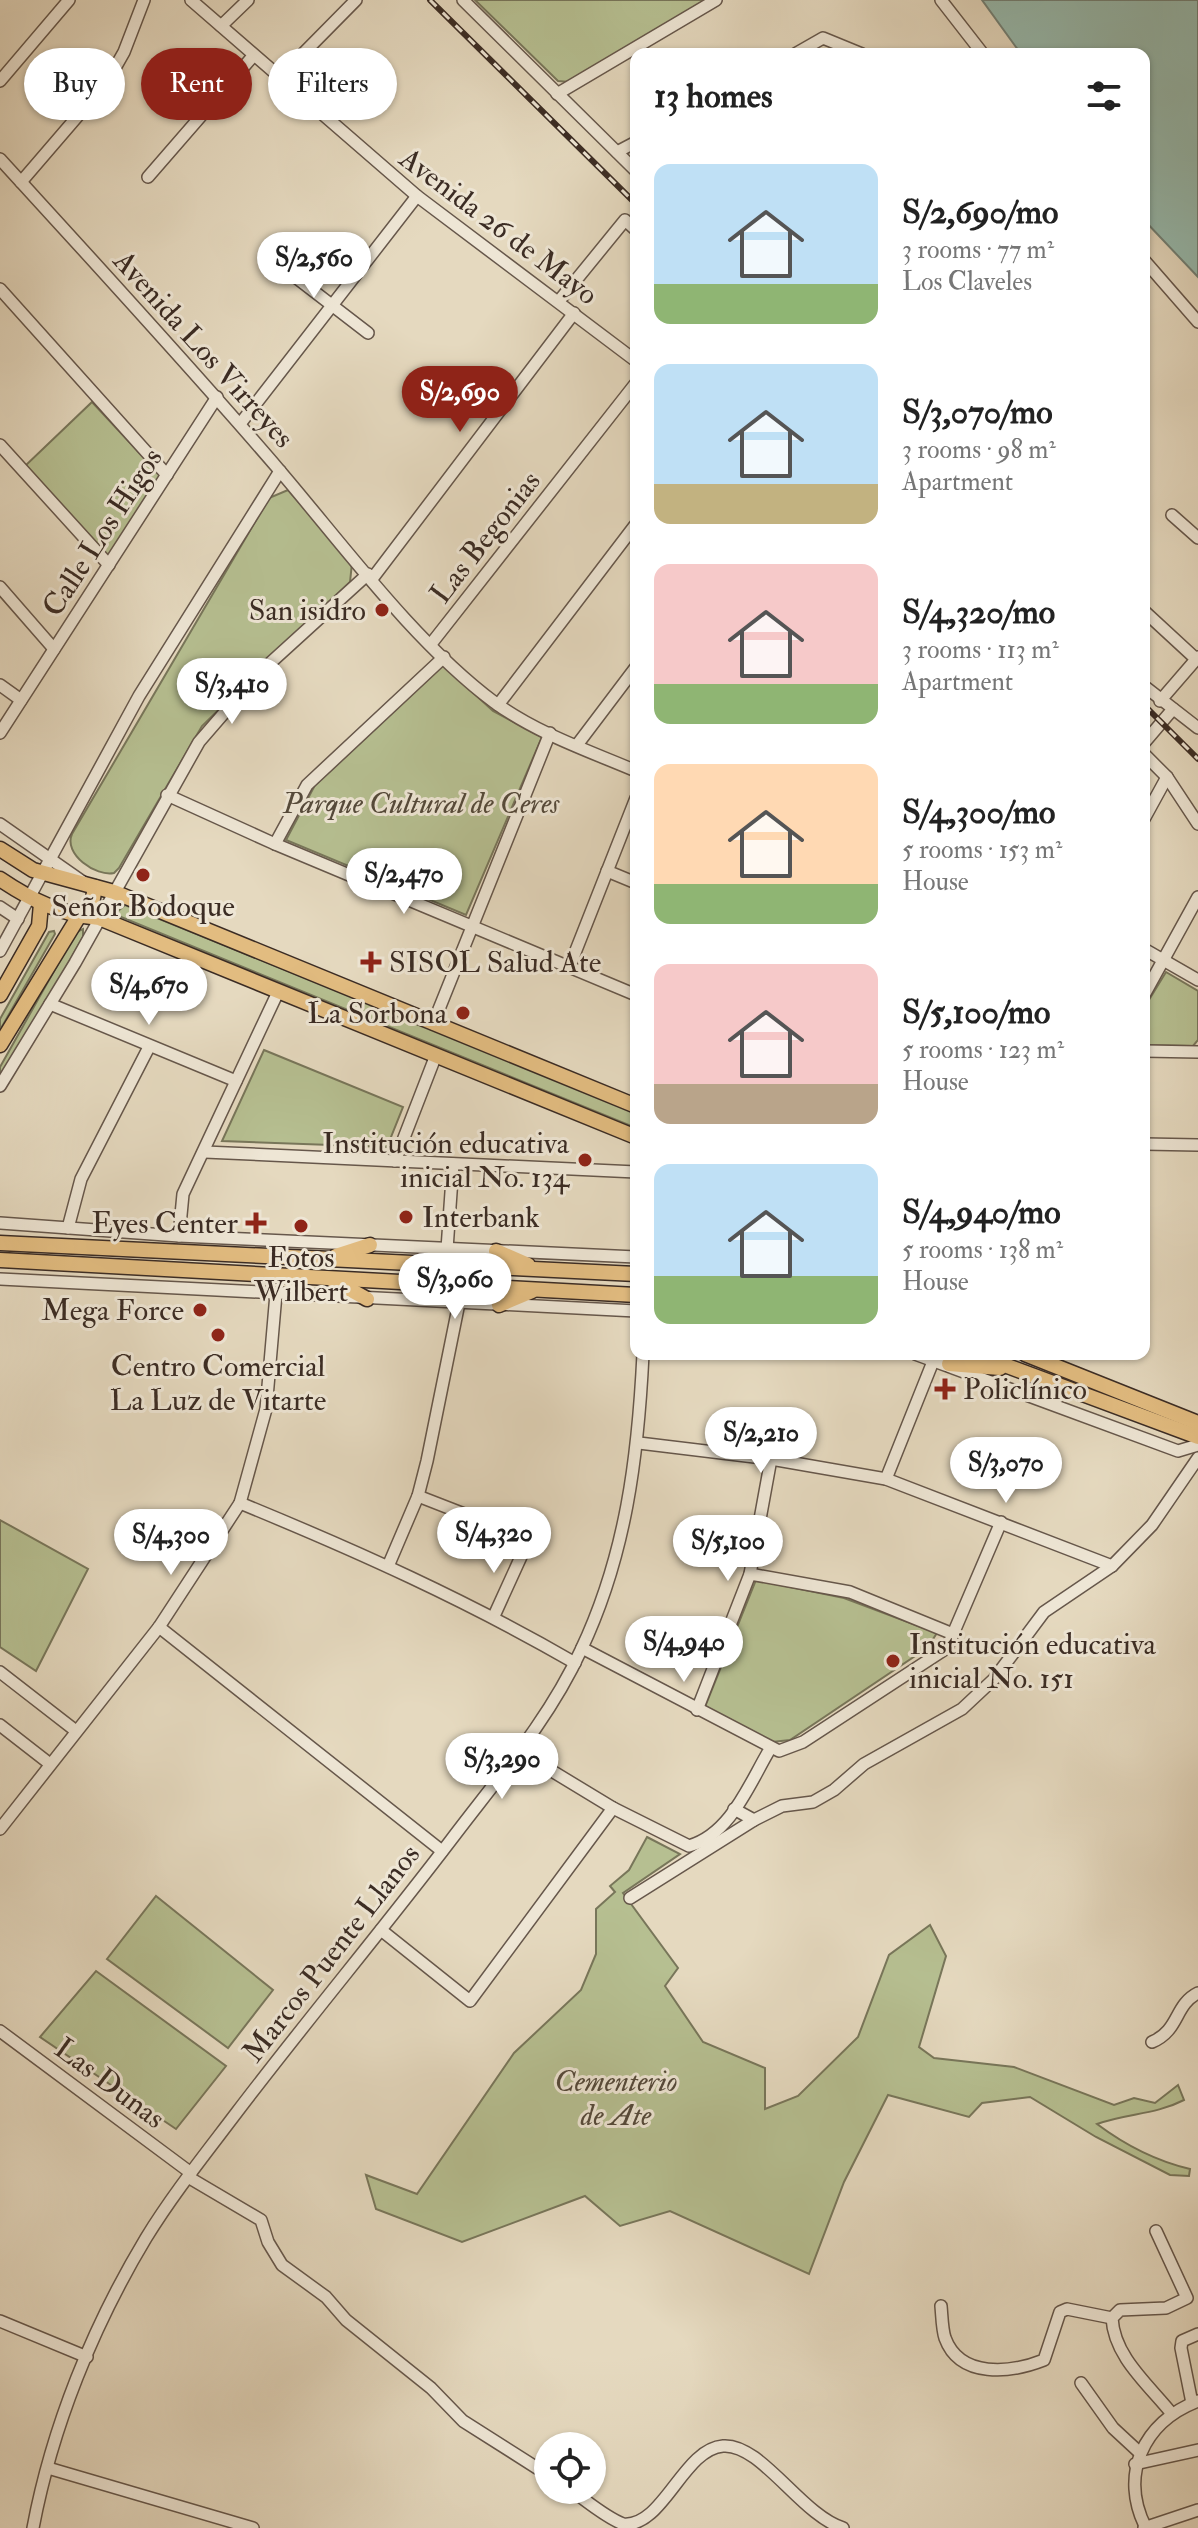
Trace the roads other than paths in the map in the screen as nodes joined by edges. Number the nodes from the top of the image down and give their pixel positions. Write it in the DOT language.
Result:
graph roads {
  1 [pos="69,0"];
  2 [pos="144,0"];
  3 [pos="191,0"];
  4 [pos="248,0"];
  5 [pos="356,0"];
  6 [pos="463,0"];
  7 [pos="716,0"];
  8 [pos="941,0"];
  9 [pos="221,26"];
  10 [pos="309,48"];
  11 [pos="635,48"];
  12 [pos="806,48"];
  13 [pos="847,48"];
  14 [pos="978,48"];
  15 [pos="630,51"];
  16 [pos="253,56"];
  17 [pos="268,69"];
  18 [pos="0,81"];
  19 [pos="557,94"];
  20 [pos="328,120"];
  21 [pos="630,145"];
  22 [pos="617,152"];
  23 [pos="0,159"];
  24 [pos="630,165"];
  25 [pos="148,177"];
  26 [pos="21,182"];
  27 [pos="417,196"];
  28 [pos="630,225"];
  29 [pos="1150,267"];
  30 [pos="294,276"];
  31 [pos="0,289"];
  32 [pos="559,301"];
  33 [pos="332,305"];
  34 [pos="574,313"];
  35 [pos="1198,322"];
  36 [pos="368,333"];
  37 [pos="630,356"];
  38 [pos="630,391"];
  39 [pos="217,397"];
  40 [pos="240,424"];
  41 [pos="0,445"];
  42 [pos="280,471"];
  43 [pos="167,475"];
  44 [pos="1172,515"];
  45 [pos="630,532"];
  46 [pos="1198,538"];
  47 [pos="109,565"];
  48 [pos="370,576"];
  49 [pos="0,587"];
  50 [pos="1150,616"];
  51 [pos="431,644"];
  52 [pos="54,649"];
  53 [pos="444,657"];
  54 [pos="1197,658"];
  55 [pos="630,675"];
  56 [pos="0,685"];
  57 [pos="1150,692"];
  58 [pos="21,700"];
  59 [pos="1160,701"];
  60 [pos="498,705"];
  61 [pos="0,708"];
  62 [pos="1173,709"];
  63 [pos="11,716"];
  64 [pos="1198,728"];
  65 [pos="0,733"];
  66 [pos="550,733"];
  67 [pos="1150,736"];
  68 [pos="577,745"];
  69 [pos="1150,760"];
  70 [pos="630,768"];
  71 [pos="1167,777"];
  72 [pos="167,795"];
  73 [pos="1150,808"];
  74 [pos="630,813"];
  75 [pos="0,824"];
  76 [pos="1198,824"];
  77 [pos="275,844"];
  78 [pos="0,849"];
  79 [pos="50,858"];
  80 [pos="607,871"];
  81 [pos="42,873"];
  82 [pos="0,879"];
  83 [pos="630,881"];
  84 [pos="91,886"];
  85 [pos="114,892"];
  86 [pos="1198,897"];
  87 [pos="35,901"];
  88 [pos="0,907"];
  89 [pos="79,916"];
  90 [pos="99,918"];
  91 [pos="18,919"];
  92 [pos="471,925"];
  93 [pos="0,951"];
  94 [pos="1150,952"];
  95 [pos="1163,959"];
  96 [pos="569,968"];
  97 [pos="1198,980"];
  98 [pos="1150,984"];
  99 [pos="278,992"];
  100 [pos="630,993"];
  101 [pos="0,995"];
  102 [pos="50,1004"];
  103 [pos="433,1024"];
  104 [pos="0,1045"];
  105 [pos="149,1047"];
  106 [pos="1150,1051"];
  107 [pos="1198,1052"];
  108 [pos="436,1055"];
  109 [pos="236,1081"];
  110 [pos="0,1086"];
  111 [pos="630,1104"];
  112 [pos="630,1135"];
  113 [pos="1150,1144"];
  114 [pos="1198,1145"];
  115 [pos="205,1152"];
  116 [pos="395,1161"];
  117 [pos="453,1164"];
  118 [pos="630,1172"];
  119 [pos="0,1223"];
  120 [pos="68,1228"];
  121 [pos="179,1236"];
  122 [pos="0,1243"];
  123 [pos="370,1245"];
  124 [pos="447,1249"];
  125 [pos="496,1251"];
  126 [pos="630,1257"];
  127 [pos="328,1259"];
  128 [pos="0,1260"];
  129 [pos="536,1269"];
  130 [pos="630,1274"];
  131 [pos="327,1277"];
  132 [pos="0,1279"];
  133 [pos="537,1288"];
  134 [pos="276,1294"];
  135 [pos="630,1295"];
  136 [pos="367,1299"];
  137 [pos="459,1303"];
  138 [pos="499,1305"];
  139 [pos="630,1311"];
  140 [pos="643,1360"];
  141 [pos="934,1360"];
  142 [pos="937,1360"];
  143 [pos="992,1360"];
  144 [pos="1040,1360"];
  145 [pos="949,1364"];
  146 [pos="1017,1369"];
  147 [pos="1198,1423"];
  148 [pos="1198,1437"];
  149 [pos="639,1443"];
  150 [pos="1198,1445"];
  151 [pos="1198,1458"];
  152 [pos="771,1459"];
  153 [pos="886,1479"];
  154 [pos="418,1496"];
  155 [pos="240,1503"];
  156 [pos="1001,1522"];
  157 [pos="389,1564"];
  158 [pos="1112,1566"];
  159 [pos="750,1574"];
  160 [pos="494,1616"];
  161 [pos="159,1627"];
  162 [pos="953,1634"];
  163 [pos="582,1648"];
  164 [pos="575,1663"];
  165 [pos="0,1672"];
  166 [pos="697,1710"];
  167 [pos="0,1725"];
  168 [pos="76,1731"];
  169 [pos="770,1749"];
  170 [pos="519,1751"];
  171 [pos="50,1764"];
  172 [pos="613,1808"];
  173 [pos="734,1809"];
  174 [pos="754,1820"];
  175 [pos="0,1829"];
  176 [pos="442,1851"];
  177 [pos="630,1898"];
  178 [pos="381,1930"];
  179 [pos="1198,1993"];
  180 [pos="0,2031"];
  181 [pos="1152,2042"];
  182 [pos="190,2175"];
  183 [pos="1156,2231"];
  184 [pos="941,2306"];
  185 [pos="1112,2318"];
  186 [pos="0,2321"];
  187 [pos="1198,2334"];
  188 [pos="87,2357"];
  189 [pos="1081,2383"];
  190 [pos="1195,2402"];
  191 [pos="1172,2414"];
  192 [pos="1198,2450"];
  193 [pos="1137,2458"];
  194 [pos="534,2466"];
  195 [pos="48,2468"];
  196 [pos="592,2504"];
  197 [pos="1198,2510"];
  198 [pos="33,2528"];
  199 [pos="253,2528"];
  200 [pos="843,2528"];
  201 [pos="1145,2528"];
  1 -- 18 [label="street"];
  2 -- 26 [label="street"];
  3 -- 9 [label="street, Avenida 26 de Mayo"];
  4 -- 9 [label="street"];
  5 -- 10 [label="street"];
  6 -- 19 [label="street"];
  7 -- 11 [label="street"];
  8 -- 14 [label="street"];
  9 -- 16 [label="street, Avenida 26 de Mayo"];
  12 -- 13 [label="street"];
  15 -- 19 [label="street"];
  16 -- 17 [label="street, Avenida 26 de Mayo"];
  16 -- 25 [label="street"];
  19 -- 22 [label="street"];
  20 -- 27 [label="street, Avenida 26 de Mayo"];
  21 -- 22 [label="street"];
  22 -- 24 [label="street"];
  23 -- 26 [label="street, Avenida Los Virreyes"];
  26 -- 39 [label="street, Avenida Los Virreyes"];
  27 -- 32 [label="street, Avenida 26 de Mayo"];
  27 -- 33 [label="street"];
  28 -- 32 [label="street"];
  29 -- 35 [label="street"];
  30 -- 33 [label="street"];
  31 -- 43 [label="street"];
  32 -- 34 [label="street, Avenida 26 de Mayo"];
  33 -- 36 [label="street"];
  33 -- 40 [label="street"];
  34 -- 37 [label="street, Avenida 26 de Mayo"];
  34 -- 48 [label="street"];
  38 -- 51 [label="street, Las Begonias"];
  39 -- 40 [label="street, Avenida Los Virreyes"];
  39 -- 43 [label="street, Calle Los Higos"];
  40 -- 42 [label="street, Avenida Los Virreyes"];
  41 -- 47 [label="street"];
  42 -- 48 [label="street, Avenida Los Virreyes"];
  42 -- 79 [label="street"];
  43 -- 47 [label="street, Calle Los Higos"];
  44 -- 46 [label="street"];
  45 -- 60 [label="street"];
  47 -- 52 [label="street, Calle Los Higos"];
  48 -- 51 [label="street, Avenida Los Virreyes"];
  48 -- 72 [label="street"];
  49 -- 52 [label="street"];
  50 -- 54 [label="street"];
  51 -- 53 [label="street, Avenida Los Virreyes"];
  52 -- 58 [label="street, Calle Los Higos"];
  53 -- 60 [label="street, Avenida Los Virreyes"];
  53 -- 77 [label="street"];
  54 -- 59 [label="street"];
  55 -- 68 [label="street"];
  56 -- 58 [label="street"];
  57 -- 59 [label="street"];
  58 -- 63 [label="street, Calle Los Higos"];
  59 -- 62 [label="street"];
  60 -- 66 [label="street, Avenida Los Virreyes"];
  61 -- 63 [label="street"];
  62 -- 64 [label="street"];
  62 -- 67 [label="street"];
  63 -- 65 [label="street, Calle Los Higos"];
  66 -- 68 [label="street, Avenida Los Virreyes"];
  66 -- 92 [label="street"];
  68 -- 70 [label="street, Avenida Los Virreyes"];
  69 -- 71 [label="street"];
  71 -- 73 [label="street"];
  71 -- 76 [label="street"];
  72 -- 77 [label="street"];
  72 -- 85 [label="street"];
  74 -- 80 [label="street"];
  75 -- 79 [label="street"];
  77 -- 92 [label="street"];
  78 -- 81 [label="main road"];
  79 -- 81 [label="street"];
  79 -- 84 [label="street"];
  80 -- 83 [label="street"];
  80 -- 96 [label="street"];
  81 -- 84 [label="main road"];
  81 -- 87 [label="street"];
  82 -- 87 [label="main road"];
  84 -- 85 [label="main road"];
  84 -- 89 [label="main road"];
  85 -- 90 [label="street"];
  85 -- 103 [label="main road"];
  86 -- 95 [label="street"];
  87 -- 89 [label="main road"];
  87 -- 91 [label="street"];
  87 -- 101 [label="main road"];
  88 -- 91 [label="street"];
  89 -- 90 [label="main road"];
  89 -- 104 [label="main road"];
  90 -- 99 [label="main road"];
  90 -- 102 [label="street"];
  91 -- 93 [label="street"];
  92 -- 96 [label="street"];
  92 -- 103 [label="street"];
  94 -- 95 [label="street"];
  95 -- 97 [label="street"];
  95 -- 98 [label="street"];
  96 -- 100 [label="street"];
  99 -- 108 [label="main road"];
  99 -- 109 [label="street"];
  102 -- 105 [label="street"];
  102 -- 110 [label="street"];
  103 -- 111 [label="main road"];
  105 -- 109 [label="street"];
  105 -- 120 [label="street"];
  106 -- 107 [label="street"];
  108 -- 112 [label="main road"];
  108 -- 116 [label="street"];
  109 -- 115 [label="street"];
  113 -- 114 [label="street"];
  115 -- 116 [label="street"];
  115 -- 121 [label="street"];
  116 -- 117 [label="street"];
  117 -- 118 [label="street"];
  117 -- 124 [label="street"];
  119 -- 120 [label="street"];
  120 -- 121 [label="street"];
  121 -- 123 [label="street"];
  122 -- 127 [label="main road"];
  123 -- 124 [label="street"];
  123 -- 127 [label="main road"];
  124 -- 125 [label="street"];
  125 -- 126 [label="street"];
  125 -- 129 [label="main road"];
  127 -- 129 [label="main road"];
  128 -- 131 [label="main road"];
  129 -- 130 [label="main road"];
  131 -- 133 [label="main road"];
  131 -- 136 [label="main road"];
  132 -- 134 [label="street"];
  133 -- 135 [label="main road"];
  133 -- 138 [label="main road"];
  134 -- 136 [label="street"];
  134 -- 155 [label="street"];
  136 -- 137 [label="street"];
  137 -- 138 [label="street"];
  137 -- 154 [label="street"];
  138 -- 139 [label="street"];
  140 -- 149 [label="street, Marcos Puente Llanos"];
  141 -- 153 [label="street"];
  142 -- 145 [label="street"];
  143 -- 146 [label="main road"];
  144 -- 147 [label="main road"];
  145 -- 146 [label="main road"];
  145 -- 150 [label="street"];
  146 -- 148 [label="main road"];
  149 -- 152 [label="street"];
  149 -- 163 [label="street, Marcos Puente Llanos"];
  151 -- 158 [label="street"];
  152 -- 153 [label="street"];
  152 -- 159 [label="street"];
  153 -- 156 [label="street"];
  154 -- 157 [label="street"];
  154 -- 160 [label="street"];
  155 -- 157 [label="street"];
  155 -- 161 [label="street"];
  156 -- 158 [label="street"];
  156 -- 162 [label="street"];
  157 -- 160 [label="street"];
  158 -- 174 [label="street"];
  159 -- 162 [label="street"];
  159 -- 166 [label="street"];
  160 -- 164 [label="street"];
  161 -- 168 [label="street"];
  161 -- 176 [label="street"];
  162 -- 169 [label="street"];
  163 -- 164 [label="street, Marcos Puente Llanos"];
  163 -- 166 [label="street"];
  164 -- 170 [label="street, Marcos Puente Llanos"];
  165 -- 168 [label="street"];
  166 -- 169 [label="street"];
  167 -- 171 [label="street"];
  168 -- 171 [label="street"];
  169 -- 173 [label="street"];
  170 -- 172 [label="street"];
  170 -- 176 [label="street, Marcos Puente Llanos"];
  171 -- 175 [label="street"];
  172 -- 173 [label="street"];
  172 -- 178 [label="street"];
  173 -- 174 [label="street"];
  174 -- 177 [label="street"];
  176 -- 178 [label="street, Marcos Puente Llanos"];
  178 -- 182 [label="street, Marcos Puente Llanos"];
  179 -- 181 [label="street"];
  180 -- 182 [label="street, Las Dunas"];
  182 -- 188 [label="street, Marcos Puente Llanos"];
  182 -- 194 [label="street, Las Dunas"];
  183 -- 185 [label="street"];
  184 -- 185 [label="street"];
  185 -- 191 [label="street"];
  186 -- 188 [label="street"];
  187 -- 190 [label="street"];
  188 -- 195 [label="street, Marcos Puente Llanos"];
  189 -- 193 [label="street"];
  190 -- 191 [label="street"];
  191 -- 193 [label="street"];
  192 -- 193 [label="street"];
  193 -- 201 [label="street"];
  195 -- 198 [label="street, Marcos Puente Llanos"];
  195 -- 199 [label="street"];
  196 -- 200 [label="street"];
  197 -- 201 [label="street"];
}
